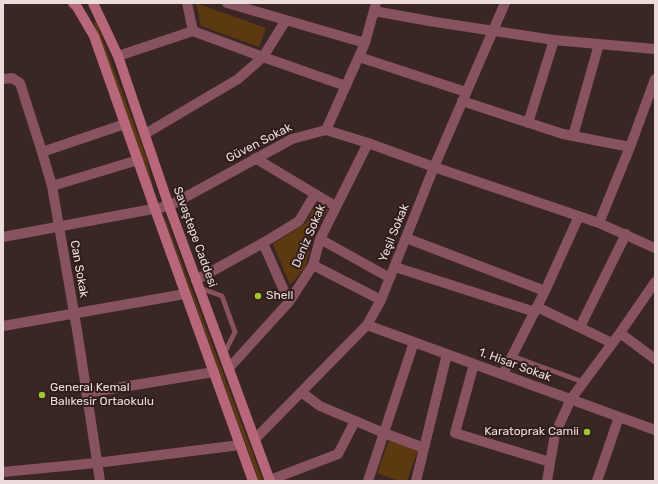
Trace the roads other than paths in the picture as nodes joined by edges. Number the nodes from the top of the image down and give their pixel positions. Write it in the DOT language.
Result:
graph roads {
  1 [pos="73,3"];
  2 [pos="93,3"];
  3 [pos="187,3"];
  4 [pos="227,3"];
  5 [pos="505,3"];
  6 [pos="375,7"];
  7 [pos="286,20"];
  8 [pos="493,30"];
  9 [pos="193,31"];
  10 [pos="554,40"];
  11 [pos="365,43"];
  12 [pos="600,44"];
  13 [pos="655,49"];
  14 [pos="118,56"];
  15 [pos="263,58"];
  16 [pos="359,58"];
  17 [pos="3,79"];
  18 [pos="654,83"];
  19 [pos="346,86"];
  20 [pos="464,96"];
  21 [pos="528,123"];
  22 [pos="125,124"];
  23 [pos="326,130"];
  24 [pos="145,134"];
  25 [pos="573,136"];
  26 [pos="368,143"];
  27 [pos="630,147"];
  28 [pos="42,152"];
  29 [pos="256,158"];
  30 [pos="138,160"];
  31 [pos="434,167"];
  32 [pos="52,186"];
  33 [pos="315,194"];
  34 [pos="169,206"];
  35 [pos="335,206"];
  36 [pos="155,209"];
  37 [pos="579,216"];
  38 [pos="599,223"];
  39 [pos="59,227"];
  40 [pos="626,234"];
  41 [pos="3,237"];
  42 [pos="406,238"];
  43 [pos="320,239"];
  44 [pos="263,243"];
  45 [pos="655,248"];
  46 [pos="313,266"];
  47 [pos="395,267"];
  48 [pos="390,278"];
  49 [pos="655,282"];
  50 [pos="197,284"];
  51 [pos="545,291"];
  52 [pos="185,294"];
  53 [pos="381,300"];
  54 [pos="289,302"];
  55 [pos="536,310"];
  56 [pos="74,314"];
  57 [pos="367,324"];
  58 [pos="3,326"];
  59 [pos="580,327"];
  60 [pos="620,333"];
  61 [pos="414,342"];
  62 [pos="612,343"];
  63 [pos="224,354"];
  64 [pos="447,354"];
  65 [pos="512,356"];
  66 [pos="655,359"];
  67 [pos="474,364"];
  68 [pos="229,368"];
  69 [pos="214,372"];
  70 [pos="503,374"];
  71 [pos="583,382"];
  72 [pos="86,392"];
  73 [pos="301,392"];
  74 [pos="571,399"];
  75 [pos="619,417"];
  76 [pos="355,421"];
  77 [pos="655,430"];
  78 [pos="384,433"];
  79 [pos="255,439"];
  80 [pos="240,445"];
  81 [pos="424,448"];
  82 [pos="550,462"];
  83 [pos="96,463"];
  84 [pos="3,472"];
  85 [pos="100,481"];
  86 [pos="253,481"];
  87 [pos="270,481"];
  88 [pos="368,481"];
  89 [pos="416,481"];
  90 [pos="547,481"];
  91 [pos="597,481"];
  1 -- 22 [label="main road"];
  2 -- 14 [label="main road, Savaştepe Caddesi"];
  3 -- 9 [label="street"];
  4 -- 7 [label="street"];
  5 -- 8 [label="street, Yeşil Sokak"];
  6 -- 8 [label="street"];
  6 -- 11 [label="street"];
  7 -- 11 [label="street"];
  7 -- 15 [label="street"];
  8 -- 10 [label="street"];
  8 -- 20 [label="street, Yeşil Sokak"];
  9 -- 14 [label="street"];
  9 -- 15 [label="street"];
  10 -- 12 [label="street"];
  10 -- 21 [label="street"];
  11 -- 16 [label="street"];
  12 -- 13 [label="street"];
  12 -- 25 [label="street"];
  14 -- 24 [label="main road, Savaştepe Caddesi"];
  15 -- 19 [label="street"];
  15 -- 24 [label="street"];
  16 -- 19 [label="street"];
  16 -- 20 [label="street"];
  17 -- 28 [label="street, Can Sokak"];
  18 -- 27 [label="street"];
  19 -- 23 [label="street"];
  20 -- 21 [label="street"];
  20 -- 31 [label="street, Yeşil Sokak"];
  21 -- 25 [label="street"];
  22 -- 28 [label="street"];
  22 -- 30 [label="main road"];
  23 -- 26 [label="street"];
  23 -- 29 [label="street, Güven Sokak"];
  24 -- 34 [label="main road, Savaştepe Caddesi"];
  25 -- 27 [label="street"];
  26 -- 31 [label="street"];
  26 -- 35 [label="street, Deniz Sokak"];
  27 -- 38 [label="street"];
  28 -- 32 [label="street, Can Sokak"];
  29 -- 33 [label="street"];
  29 -- 34 [label="street, Güven Sokak"];
  30 -- 32 [label="street"];
  30 -- 36 [label="main road"];
  31 -- 37 [label="street"];
  31 -- 42 [label="street, Yeşil Sokak"];
  32 -- 39 [label="street, Can Sokak"];
  33 -- 35 [label="street"];
  33 -- 44 [label="street"];
  34 -- 36 [label="street, Güven Sokak"];
  34 -- 50 [label="main road, Savaştepe Caddesi"];
  35 -- 43 [label="street, Deniz Sokak"];
  36 -- 39 [label="street, Güven Sokak"];
  36 -- 52 [label="main road"];
  37 -- 38 [label="street"];
  37 -- 51 [label="street"];
  38 -- 40 [label="street"];
  39 -- 41 [label="street, Güven Sokak"];
  39 -- 56 [label="street, Can Sokak"];
  40 -- 45 [label="street"];
  40 -- 59 [label="street"];
  42 -- 47 [label="street, Yeşil Sokak"];
  42 -- 51 [label="street"];
  43 -- 46 [label="street, Deniz Sokak"];
  43 -- 48 [label="street"];
  44 -- 50 [label="street"];
  44 -- 54 [label="street"];
  46 -- 53 [label="street"];
  46 -- 54 [label="street, Deniz Sokak"];
  47 -- 48 [label="street, Yeşil Sokak"];
  47 -- 55 [label="street"];
  48 -- 53 [label="street, Yeşil Sokak"];
  49 -- 60 [label="street"];
  50 -- 63 [label="main road, Savaştepe Caddesi"];
  50 -- 63 [label="lane"];
  51 -- 55 [label="street"];
  52 -- 56 [label="street"];
  52 -- 69 [label="main road"];
  53 -- 57 [label="street, Yeşil Sokak"];
  54 -- 68 [label="street, Deniz Sokak"];
  55 -- 59 [label="street"];
  55 -- 65 [label="street"];
  56 -- 58 [label="street"];
  56 -- 72 [label="street, Can Sokak"];
  57 -- 61 [label="street, 1. Hisar Sokak"];
  57 -- 73 [label="street, Yeşil Sokak"];
  59 -- 62 [label="street"];
  60 -- 62 [label="street"];
  60 -- 66 [label="street"];
  61 -- 64 [label="street, 1. Hisar Sokak"];
  61 -- 78 [label="street"];
  62 -- 71 [label="street"];
  63 -- 68 [label="main road, Savaştepe Caddesi"];
  64 -- 67 [label="street, 1. Hisar Sokak"];
  64 -- 81 [label="street"];
  65 -- 70 [label="street"];
  65 -- 71 [label="lane"];
  67 -- 70 [label="street, 1. Hisar Sokak"];
  67 -- 82 [label="street"];
  68 -- 79 [label="main road, Savaştepe Caddesi"];
  69 -- 72 [label="street"];
  69 -- 80 [label="main road"];
  70 -- 74 [label="street, 1. Hisar Sokak"];
  71 -- 74 [label="street"];
  72 -- 83 [label="street, Can Sokak"];
  73 -- 76 [label="street"];
  73 -- 79 [label="street, Yeşil Sokak"];
  74 -- 75 [label="street, 1. Hisar Sokak"];
  74 -- 82 [label="street"];
  75 -- 77 [label="street, 1. Hisar Sokak"];
  75 -- 91 [label="street"];
  76 -- 78 [label="street"];
  76 -- 87 [label="street"];
  78 -- 81 [label="street"];
  78 -- 88 [label="street"];
  79 -- 87 [label="main road, Savaştepe Caddesi"];
  80 -- 83 [label="street"];
  80 -- 86 [label="main road"];
  81 -- 89 [label="street"];
  82 -- 90 [label="street"];
  83 -- 84 [label="street"];
  83 -- 85 [label="street, Can Sokak"];
}
